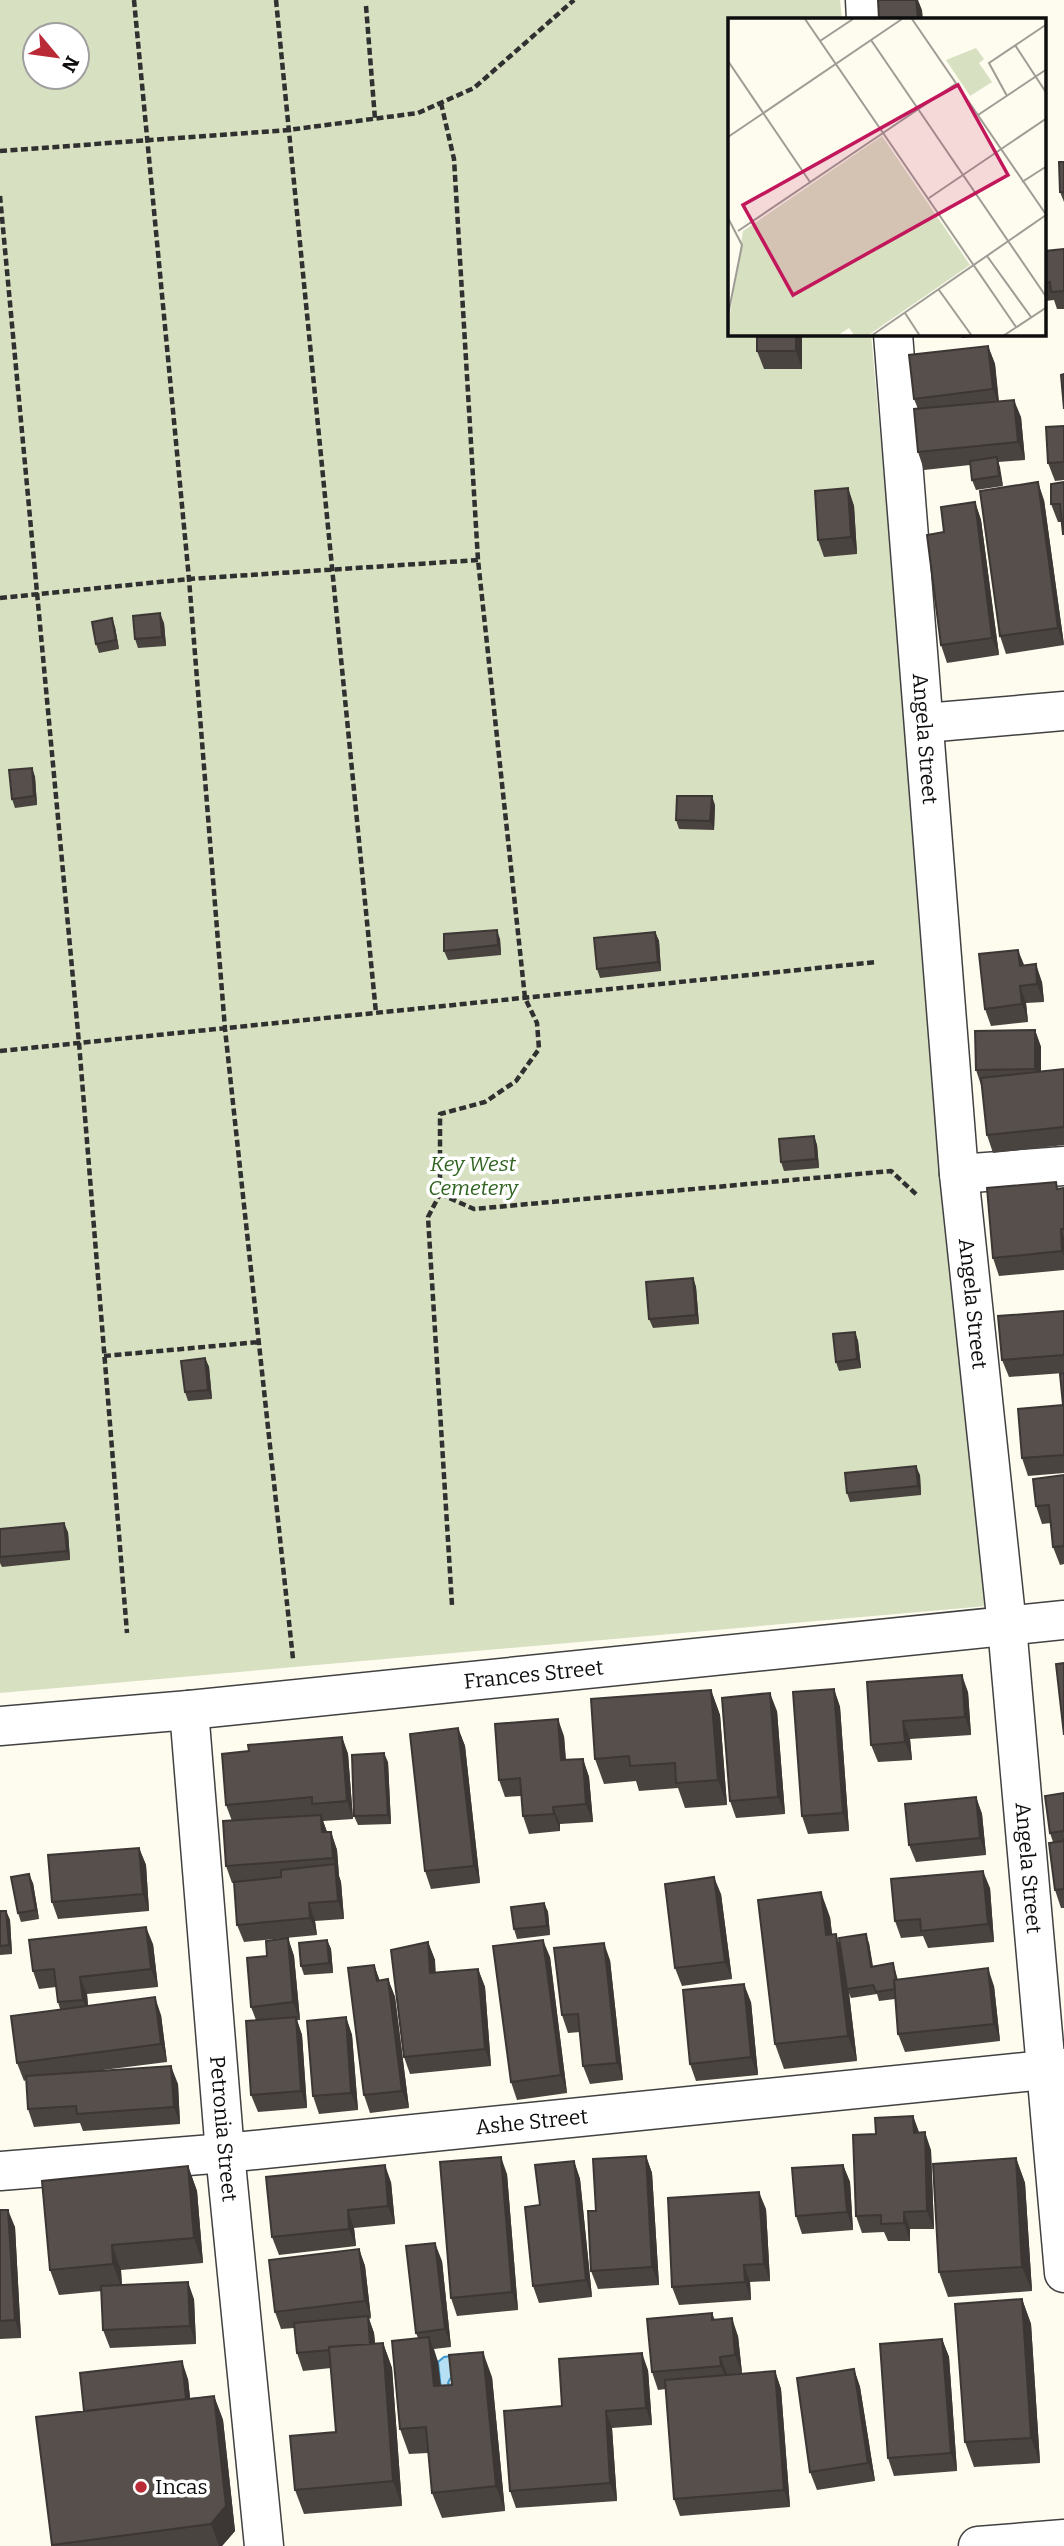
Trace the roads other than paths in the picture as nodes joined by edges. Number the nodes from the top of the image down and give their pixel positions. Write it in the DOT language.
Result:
graph roads {
  1 [pos="865,0"];
  2 [pos="866,18"];
  3 [pos="892,336"];
  4 [pos="1064,711"];
  5 [pos="925,723"];
  6 [pos="1064,1166"];
  7 [pos="959,1174"];
  8 [pos="1064,1620"];
  9 [pos="1007,1626"];
  10 [pos="190,1710"];
  11 [pos="0,1726"];
  12 [pos="1055,2069"];
  13 [pos="225,2153"];
  14 [pos="0,2171"];
  15 [pos="1064,2273"];
  16 [pos="1064,2539"];
  17 [pos="264,2546"];
  18 [pos="978,2546"];
  1 -- 2 [label="street"];
  3 -- 5 [label="street, Angela Street"];
  4 -- 5 [label="street"];
  5 -- 7 [label="street, Angela Street"];
  6 -- 7 [label="street"];
  7 -- 9 [label="street, Angela Street"];
  8 -- 9 [label="street, Frances Street"];
  9 -- 10 [label="street, Frances Street"];
  9 -- 12 [label="street, Angela Street"];
  10 -- 11 [label="street, Frances Street"];
  10 -- 13 [label="street, Petronia Street"];
  12 -- 13 [label="street, Ashe Street"];
  12 -- 15 [label="street, Angela Street"];
  13 -- 14 [label="street, Ashe Street"];
  13 -- 17 [label="street, Petronia Street"];
  16 -- 18 [label="street"];
}
